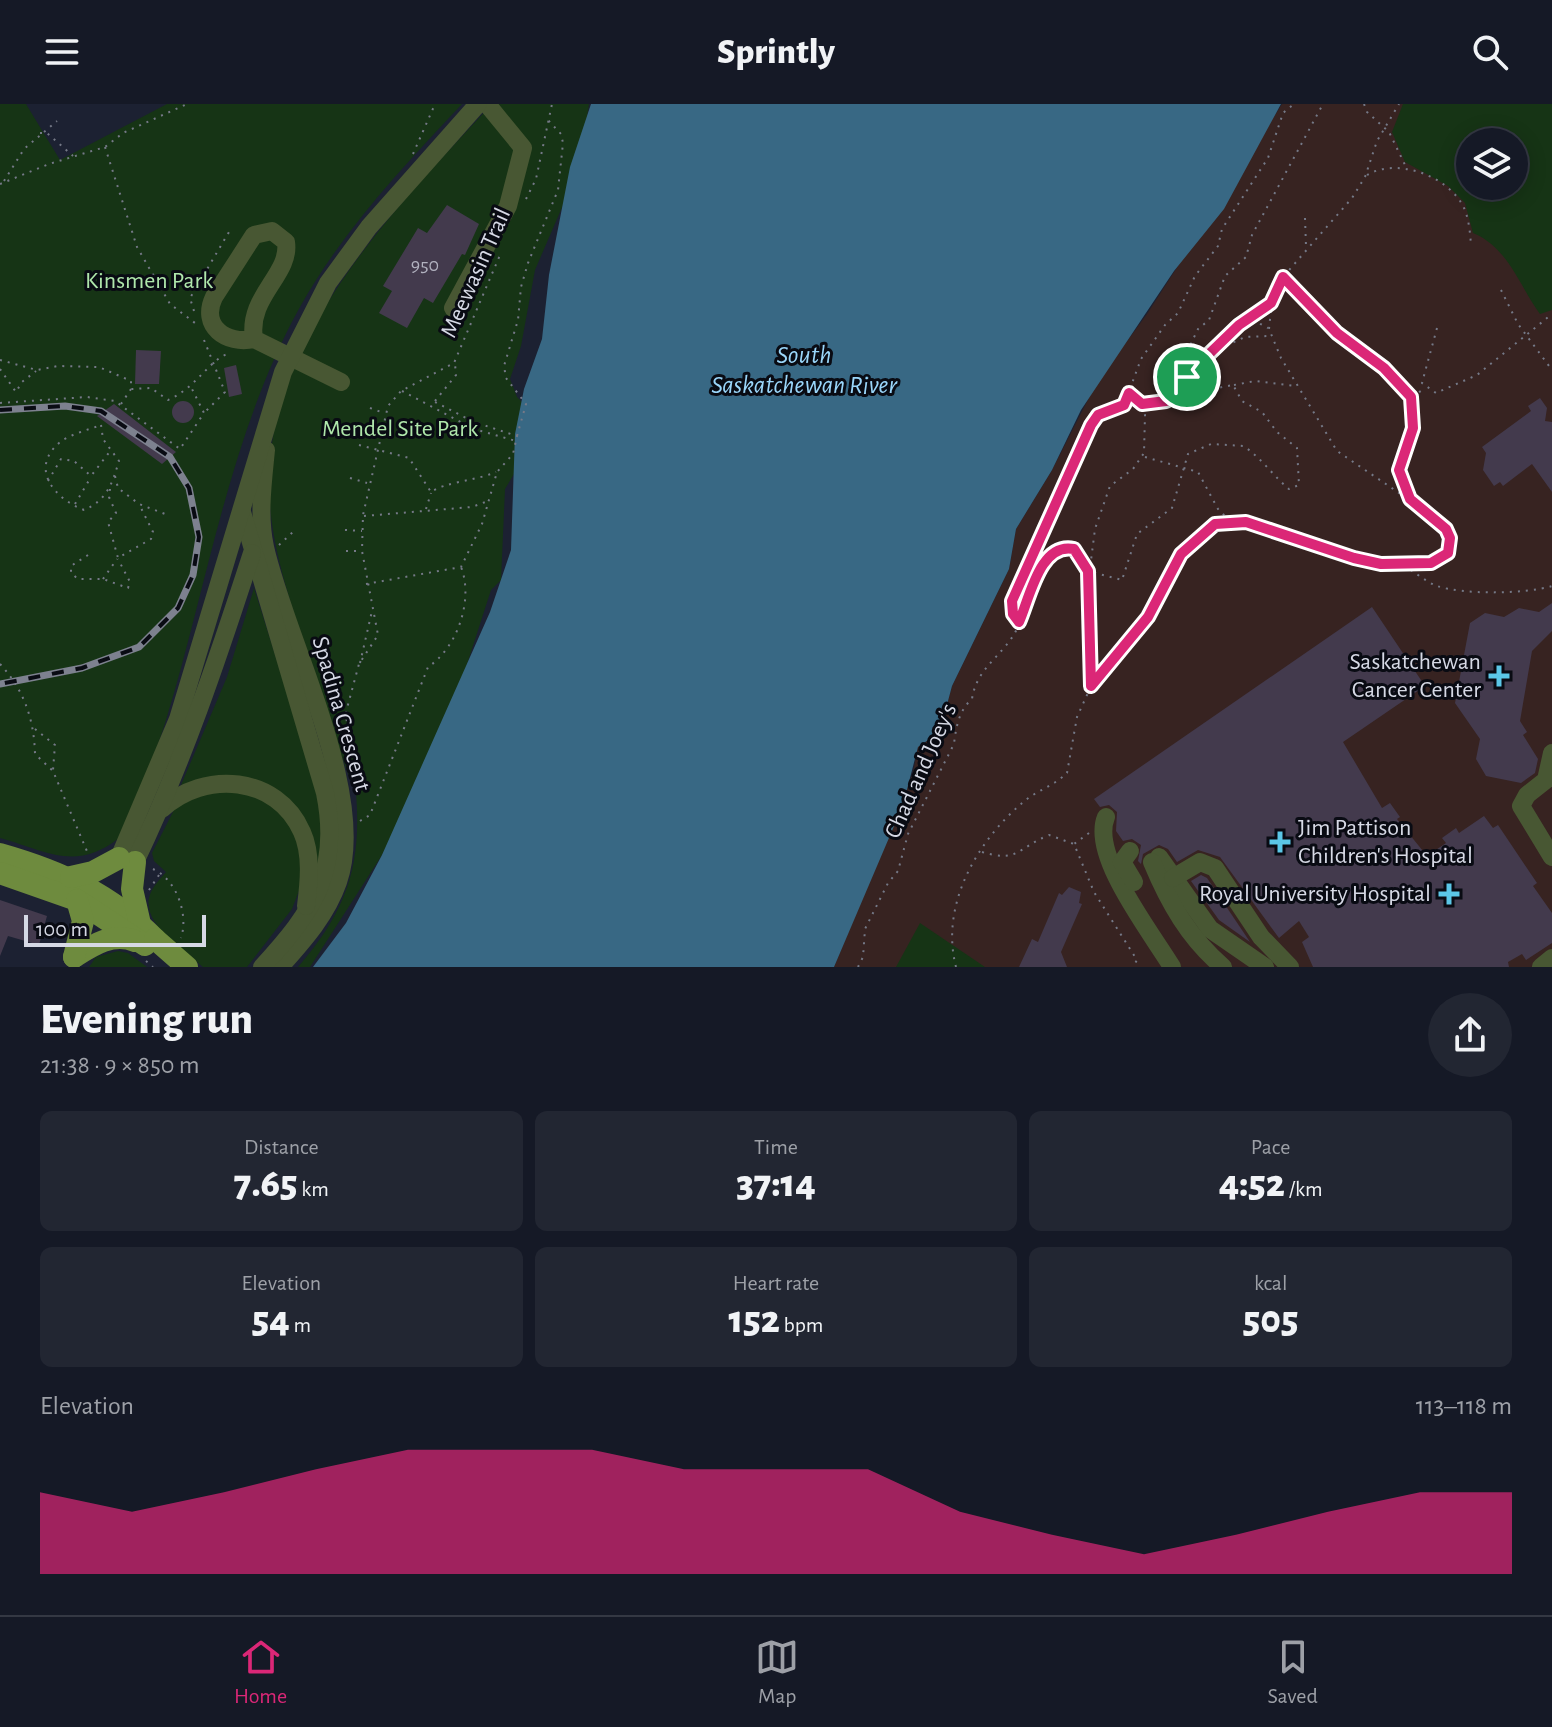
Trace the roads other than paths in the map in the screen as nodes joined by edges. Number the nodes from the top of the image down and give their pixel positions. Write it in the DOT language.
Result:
graph roads {
  1 [pos="478,104"];
  2 [pos="487,104"];
  3 [pos="453,308"];
  4 [pos="254,339"];
  5 [pos="290,358"];
  6 [pos="341,382"];
  7 [pos="270,404"];
  8 [pos="241,506"];
  9 [pos="262,507"];
  10 [pos="252,552"];
  11 [pos="1552,753"];
  12 [pos="160,811"];
  13 [pos="1104,824"];
  14 [pos="1130,851"];
  15 [pos="0,854"];
  16 [pos="1552,857"];
  17 [pos="132,861"];
  18 [pos="0,873"];
  19 [pos="71,877"];
  20 [pos="1173,878"];
  21 [pos="1155,886"];
  22 [pos="77,900"];
  23 [pos="305,919"];
  24 [pos="147,936"];
  25 [pos="1552,958"];
  26 [pos="69,962"];
  27 [pos="170,967"];
  28 [pos="187,967"];
  29 [pos="262,967"];
  30 [pos="280,967"];
  31 [pos="1172,967"];
  32 [pos="1184,967"];
  33 [pos="1203,967"];
  34 [pos="1223,967"];
  35 [pos="1265,967"];
  36 [pos="1290,967"];
  37 [pos="1541,967"];
  1 -- 5 [label="street, Spadina Crescent"];
  2 -- 3 [label="street"];
  4 -- 4 [label="street"];
  4 -- 5 [label="street"];
  5 -- 6 [label="street"];
  5 -- 7 [label="street, Spadina Crescent"];
  7 -- 8 [label="street, Spadina Crescent"];
  7 -- 9 [label="street, Spadina Crescent"];
  8 -- 10 [label="street, Spadina Crescent"];
  8 -- 17 [label="street, Spadina Crescent"];
  9 -- 10 [label="street, Spadina Crescent"];
  9 -- 30 [label="street, Spadina Crescent"];
  10 -- 12 [label="street, Spadina Crescent"];
  10 -- 23 [label="street, Spadina Crescent"];
  11 -- 16 [label="street"];
  12 -- 17 [label="street, Spadina Crescent"];
  12 -- 23 [label="street"];
  13 -- 31 [label="street"];
  14 -- 32 [label="street"];
  15 -- 19 [label="main road"];
  17 -- 19 [label="main road"];
  17 -- 24 [label="main road"];
  18 -- 22 [label="main road"];
  19 -- 24 [label="main road"];
  20 -- 34 [label="street"];
  20 -- 35 [label="street"];
  20 -- 36 [label="street"];
  21 -- 33 [label="street"];
  22 -- 24 [label="main road"];
  22 -- 26 [label="main road"];
  23 -- 29 [label="street, Spadina Crescent"];
  24 -- 26 [label="main road"];
  24 -- 27 [label="main road"];
  24 -- 28 [label="main road, bridge"];
  25 -- 37 [label="street"];
}
